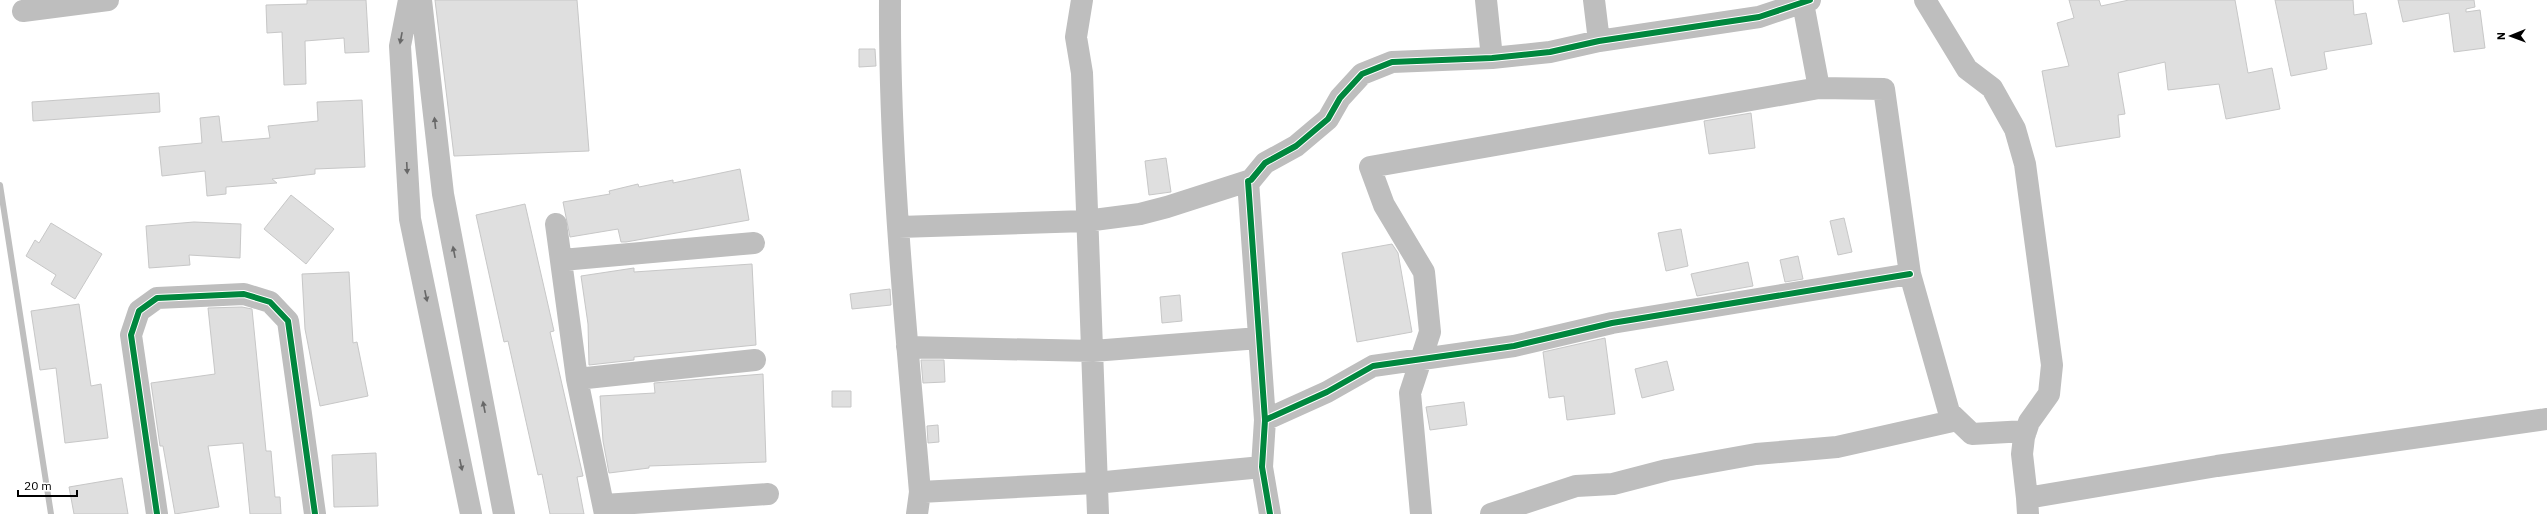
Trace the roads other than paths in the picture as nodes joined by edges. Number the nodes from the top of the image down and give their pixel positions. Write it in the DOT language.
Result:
graph roads {
  1 [pos="108,0"];
  2 [pos="409,0"];
  3 [pos="421,0"];
  4 [pos="890,0"];
  5 [pos="1082,0"];
  6 [pos="1486,0"];
  7 [pos="1594,0"];
  8 [pos="1926,0"];
  9 [pos="1807,1"];
  10 [pos="1756,8"];
  11 [pos="23,11"];
  12 [pos="1599,41"];
  13 [pos="1492,58"];
  14 [pos="1819,88"];
  15 [pos="1248,181"];
  16 [pos="1086,221"];
  17 [pos="556,224"];
  18 [pos="899,227"];
  19 [pos="754,243"];
  20 [pos="562,260"];
  21 [pos="1910,274"];
  22 [pos="1259,338"];
  23 [pos="907,347"];
  24 [pos="1093,351"];
  25 [pos="1423,359"];
  26 [pos="755,360"];
  27 [pos="577,379"];
  28 [pos="2547,419"];
  29 [pos="1265,420"];
  30 [pos="1957,420"];
  31 [pos="488,428"];
  32 [pos="454,431"];
  33 [pos="2026,431"];
  34 [pos="1262,467"];
  35 [pos="1095,483"];
  36 [pos="920,492"];
  37 [pos="768,494"];
  38 [pos="2027,506"];
  39 [pos="605,509"];
  40 [pos="157,514"];
  41 [pos="315,514"];
  42 [pos="471,514"];
  43 [pos="504,514"];
  44 [pos="917,514"];
  45 [pos="1098,514"];
  46 [pos="1270,514"];
  47 [pos="1421,514"];
  48 [pos="1491,514"];
  1 -- 11 [label="street"];
  2 -- 32 [label="street, one-way"];
  31 -- 3 [label="street, one-way"];
  4 -- 18 [label="street"];
  5 -- 16 [label="street"];
  6 -- 13 [label="street"];
  7 -- 12 [label="street"];
  8 -- 33 [label="street"];
  9 -- 10 [label="street"];
  9 -- 14 [label="street"];
  10 -- 12 [label="street"];
  12 -- 13 [label="street"];
  13 -- 15 [label="street"];
  14 -- 21 [label="street"];
  14 -- 25 [label="street"];
  15 -- 16 [label="street"];
  15 -- 22 [label="street"];
  16 -- 18 [label="street"];
  16 -- 24 [label="street"];
  17 -- 20 [label="street"];
  18 -- 23 [label="street"];
  19 -- 20 [label="street"];
  20 -- 27 [label="street"];
  21 -- 25 [label="street"];
  21 -- 30 [label="street"];
  22 -- 24 [label="street"];
  22 -- 29 [label="street"];
  23 -- 24 [label="street"];
  23 -- 36 [label="street"];
  24 -- 35 [label="street"];
  25 -- 29 [label="street"];
  25 -- 47 [label="street"];
  26 -- 27 [label="street"];
  27 -- 39 [label="street"];
  28 -- 38 [label="street"];
  29 -- 34 [label="street"];
  30 -- 33 [label="street"];
  30 -- 48 [label="street"];
  31 -- 32 [label="street"];
  31 -- 43 [label="street"];
  32 -- 42 [label="street, one-way"];
  33 -- 38 [label="street"];
  34 -- 35 [label="street"];
  34 -- 46 [label="street"];
  35 -- 36 [label="street"];
  35 -- 45 [label="street"];
  36 -- 44 [label="street"];
  37 -- 39 [label="street"];
  40 -- 41 [label="street"];
}
